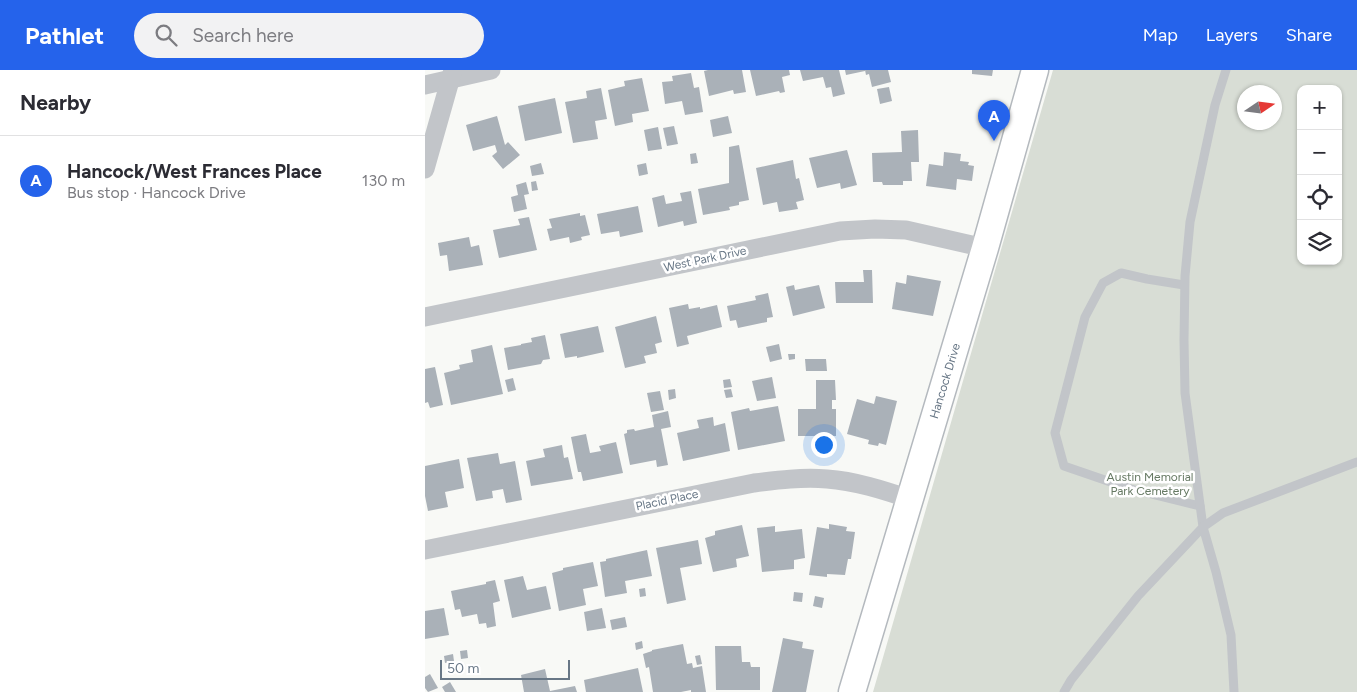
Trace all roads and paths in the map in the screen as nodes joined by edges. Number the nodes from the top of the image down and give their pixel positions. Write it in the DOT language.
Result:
graph roads {
  1 [pos="491,70"];
  2 [pos="1035,70"];
  3 [pos="1226,70"];
  4 [pos="452,74"];
  5 [pos="425,85"];
  6 [pos="425,169"];
  7 [pos="985,248"];
  8 [pos="1184,285"];
  9 [pos="425,317"];
  10 [pos="1357,462"];
  11 [pos="910,499"];
  12 [pos="1200,506"];
  13 [pos="1203,527"];
  14 [pos="425,550"];
  15 [pos="852,692"];
  16 [pos="1064,692"];
  17 [pos="1234,692"];
  1 -- 4 [label="street"];
  2 -- 7 [label="street, Hancock Drive"];
  3 -- 8 [label="lane"];
  4 -- 5 [label="street"];
  4 -- 6 [label="street"];
  7 -- 9 [label="street, West Park Drive"];
  7 -- 11 [label="street, Hancock Drive"];
  8 -- 12 [label="lane"];
  8 -- 12 [label="lane"];
  10 -- 13 [label="lane"];
  11 -- 14 [label="street, Placid Place"];
  11 -- 15 [label="street, Hancock Drive"];
  12 -- 13 [label="lane"];
  13 -- 16 [label="lane"];
  13 -- 17 [label="lane"];
}
